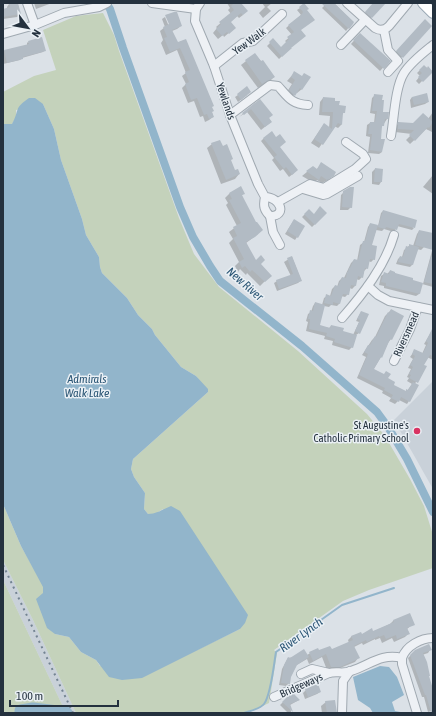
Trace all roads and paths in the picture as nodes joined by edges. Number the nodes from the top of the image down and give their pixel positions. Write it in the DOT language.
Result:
graph roads {
  1 [pos="27,3"];
  2 [pos="107,3"];
  3 [pos="152,3"];
  4 [pos="347,3"];
  5 [pos="408,3"];
  6 [pos="423,3"];
  7 [pos="198,6"];
  8 [pos="433,13"];
  9 [pos="282,14"];
  10 [pos="365,20"];
  11 [pos="35,24"];
  12 [pos="384,30"];
  13 [pos="3,34"];
  14 [pos="342,45"];
  15 [pos="433,45"];
  16 [pos="214,66"];
  17 [pos="388,72"];
  18 [pos="308,105"];
  19 [pos="230,114"];
  20 [pos="391,136"];
  21 [pos="346,142"];
  22 [pos="358,176"];
  23 [pos="304,189"];
  24 [pos="266,197"];
  25 [pos="278,202"];
  26 [pos="270,216"];
  27 [pos="394,235"];
  28 [pos="280,245"];
  29 [pos="368,286"];
  30 [pos="418,307"];
  31 [pos="433,310"];
  32 [pos="342,318"];
  33 [pos="394,361"];
  34 [pos="433,638"];
  35 [pos="402,658"];
  36 [pos="350,672"];
  37 [pos="329,673"];
  38 [pos="300,674"];
  39 [pos="274,697"];
  40 [pos="342,713"];
  41 [pos="417,713"];
  1 -- 11 [label="street"];
  2 -- 11 [label="street"];
  3 -- 7 [label="street"];
  4 -- 10 [label="street"];
  5 -- 12 [label="street"];
  6 -- 8 [label="main road"];
  7 -- 16 [label="street, Yewlands"];
  9 -- 16 [label="street, Yew Walk"];
  10 -- 12 [label="street"];
  10 -- 14 [label="street"];
  11 -- 13 [label="street"];
  12 -- 17 [label="street"];
  15 -- 20 [label="street"];
  16 -- 19 [label="street, Yewlands"];
  18 -- 19 [label="street"];
  19 -- 24 [label="street, Yewlands"];
  21 -- 23 [label="street"];
  22 -- 23 [label="street"];
  23 -- 25 [label="street"];
  24 -- 25 [label="street"];
  24 -- 26 [label="street, Yewlands"];
  25 -- 26 [label="street"];
  26 -- 28 [label="street"];
  27 -- 29 [label="street"];
  29 -- 30 [label="street, Riversmead"];
  29 -- 32 [label="street"];
  30 -- 31 [label="street, Riversmead"];
  30 -- 33 [label="street, Riversmead"];
  34 -- 35 [label="street"];
  35 -- 36 [label="street"];
  35 -- 41 [label="street"];
  36 -- 37 [label="street, Bridgeways"];
  36 -- 40 [label="street"];
  37 -- 38 [label="street"];
  37 -- 39 [label="street, Bridgeways"];
}
